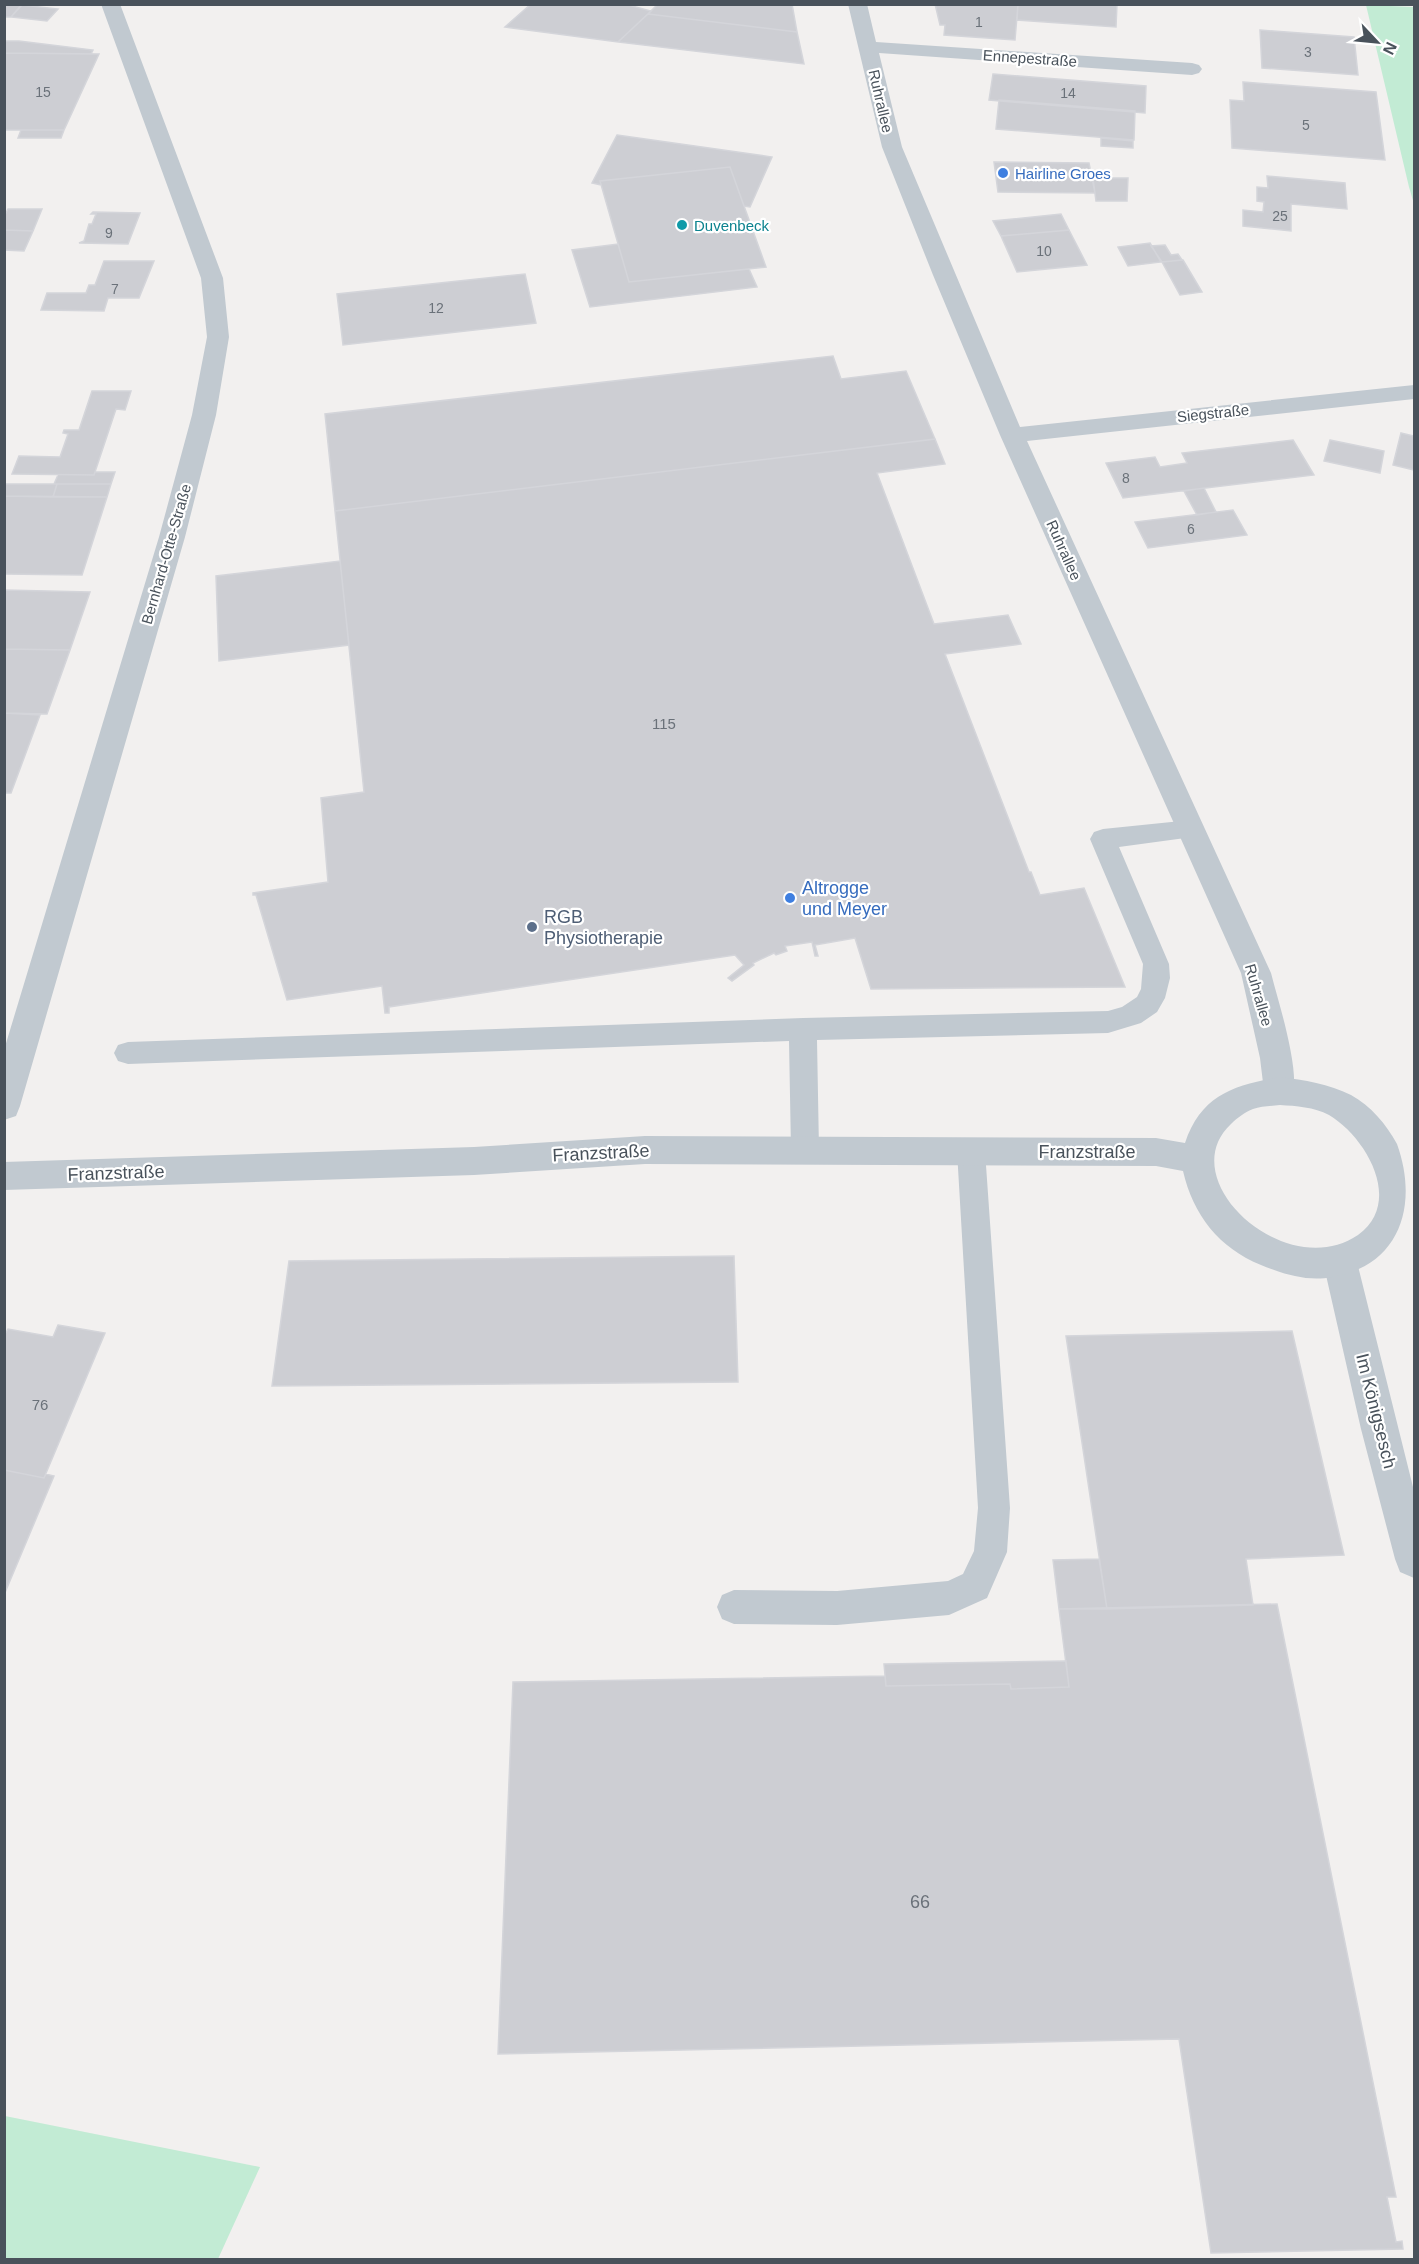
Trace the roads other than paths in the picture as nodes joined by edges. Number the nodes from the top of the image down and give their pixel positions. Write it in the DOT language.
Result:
graph roads {
  1 [pos="110,4"];
  2 [pos="857,4"];
  3 [pos="869,47"];
  4 [pos="1192,69"];
  5 [pos="1414,392"];
  6 [pos="1012,435"];
  7 [pos="1191,829"];
  8 [pos="803,1029"];
  9 [pos="128,1053"];
  10 [pos="1280,1091"];
  11 [pos="4,1106"];
  12 [pos="805,1150"];
  13 [pos="971,1151"];
  14 [pos="1198,1160"];
  15 [pos="1407,1171"];
  16 [pos="4,1176"];
  17 [pos="1340,1262"];
  18 [pos="1414,1559"];
  19 [pos="734,1607"];
  1 -- 11 [label="street, Bernhard-Otte-Straße"];
  2 -- 3 [label="street, Ruhrallee"];
  3 -- 4 [label="street, Ennepestraße"];
  3 -- 6 [label="street, Ruhrallee"];
  5 -- 6 [label="street, Siegstraße"];
  6 -- 7 [label="street, Ruhrallee"];
  7 -- 8 [label="lane"];
  7 -- 10 [label="street, Ruhrallee"];
  8 -- 9 [label="lane"];
  8 -- 12 [label="lane"];
  10 -- 14 [label="street"];
  10 -- 15 [label="street"];
  12 -- 13 [label="street, Franzstraße"];
  12 -- 16 [label="street, Franzstraße"];
  13 -- 14 [label="street, Franzstraße"];
  13 -- 19 [label="lane"];
  14 -- 17 [label="street"];
  15 -- 17 [label="street"];
  17 -- 18 [label="street, Im Königsesch"];
}
